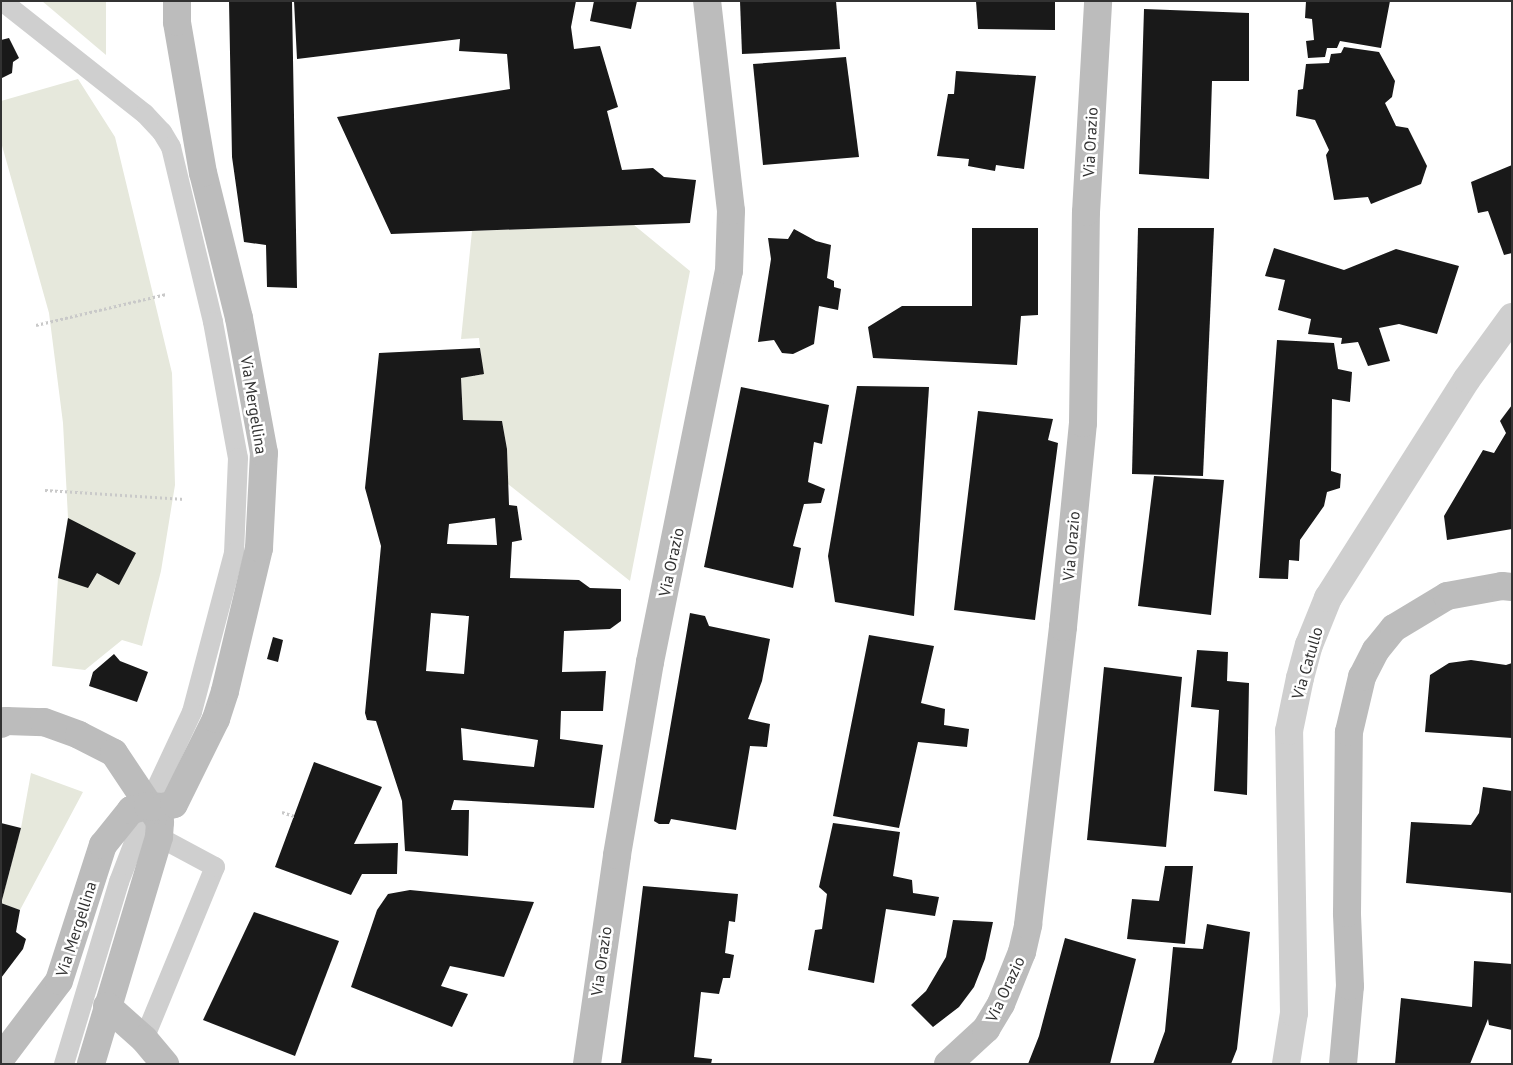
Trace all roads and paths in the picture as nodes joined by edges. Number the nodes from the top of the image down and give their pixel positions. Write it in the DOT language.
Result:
graph roads {
  1 [pos="2,1"];
  2 [pos="707,1"];
  3 [pos="1098,1"];
  4 [pos="172,8"];
  5 [pos="166,294"];
  6 [pos="1512,317"];
  7 [pos="36,325"];
  8 [pos="45,490"];
  9 [pos="185,499"];
  10 [pos="1512,587"];
  11 [pos="1,724"];
  12 [pos="148,806"];
  13 [pos="282,812"];
  14 [pos="294,816"];
  15 [pos="159,837"];
  16 [pos="107,1006"];
  17 [pos="144,1039"];
  18 [pos="1,1058"];
  19 [pos="64,1064"];
  20 [pos="91,1064"];
  21 [pos="165,1064"];
  22 [pos="587,1064"];
  23 [pos="948,1064"];
  24 [pos="1286,1064"];
  25 [pos="1343,1064"];
  1 -- 12 [label="lane"];
  2 -- 22 [label="street, Via Orazio"];
  3 -- 23 [label="street, Via Orazio"];
  4 -- 12 [label="street, Via Mergellina"];
  5 -- 7 [label="path"];
  6 -- 24 [label="street, Via Catullo"];
  8 -- 9 [label="path"];
  10 -- 25 [label="street"];
  11 -- 12 [label="street"];
  12 -- 15 [label="street"];
  12 -- 18 [label="street, Via Mergellina"];
  12 -- 19 [label="lane"];
  13 -- 14 [label="path"];
  15 -- 16 [label="street"];
  15 -- 17 [label="lane"];
  16 -- 17 [label="street"];
  16 -- 20 [label="street"];
  17 -- 21 [label="street"];
}
